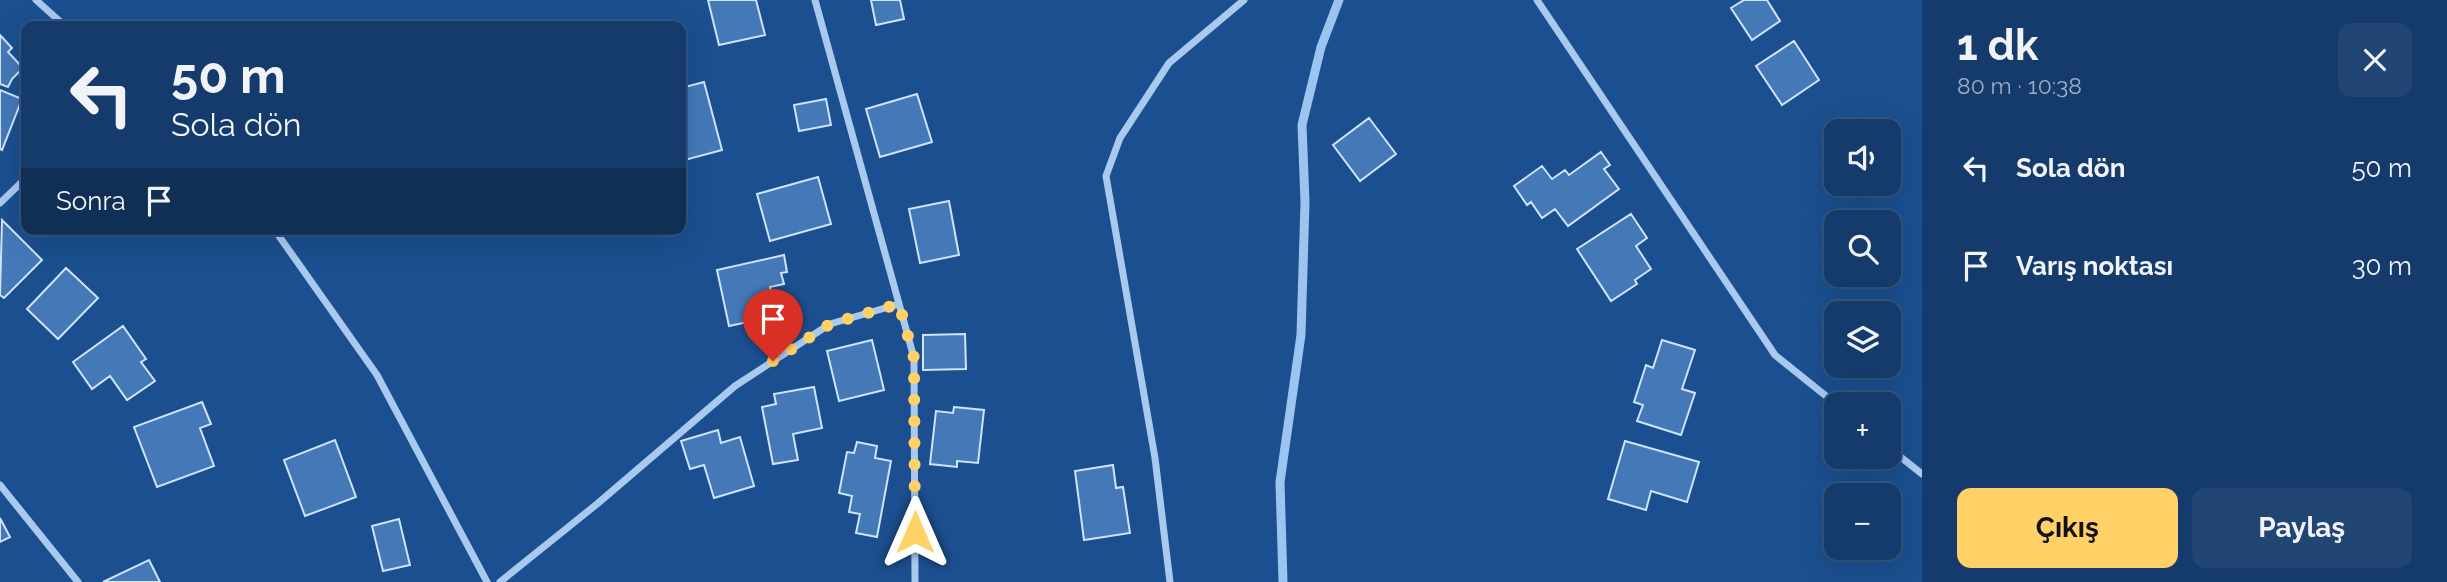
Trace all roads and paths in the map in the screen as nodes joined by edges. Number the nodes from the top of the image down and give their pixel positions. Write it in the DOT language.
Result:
graph roads {
  1 [pos="36,0"];
  2 [pos="815,0"];
  3 [pos="1244,0"];
  4 [pos="1537,0"];
  5 [pos="59,21"];
  6 [pos="21,183"];
  7 [pos="0,203"];
  8 [pos="278,235"];
  9 [pos="899,304"];
  10 [pos="1824,394"];
  11 [pos="1901,457"];
  12 [pos="1922,474"];
  13 [pos="0,485"];
  14 [pos="78,582"];
  15 [pos="487,582"];
  16 [pos="500,582"];
  17 [pos="915,582"];
  18 [pos="1170,582"];
  1 -- 5 [label="street"];
  2 -- 9 [label="street"];
  3 -- 18 [label="street"];
  4 -- 10 [label="street"];
  6 -- 7 [label="street"];
  8 -- 15 [label="street"];
  9 -- 16 [label="street"];
  9 -- 17 [label="street"];
  11 -- 12 [label="street"];
  13 -- 14 [label="street"];
}
